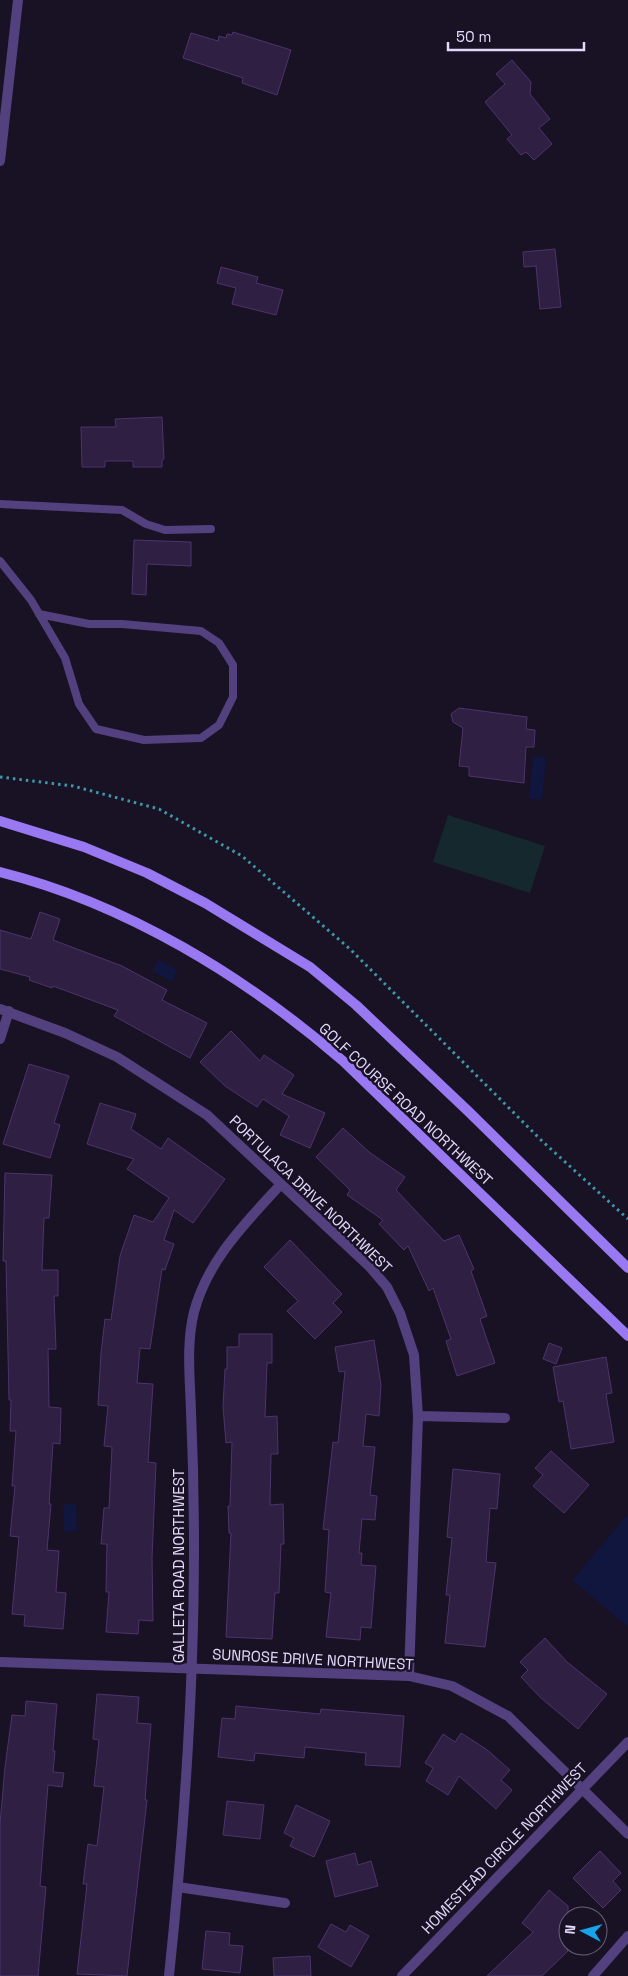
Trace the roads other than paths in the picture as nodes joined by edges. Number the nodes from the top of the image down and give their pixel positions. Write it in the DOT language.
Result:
graph roads {
  1 [pos="18,0"];
  2 [pos="0,161"];
  3 [pos="0,504"];
  4 [pos="210,529"];
  5 [pos="0,562"];
  6 [pos="39,614"];
  7 [pos="0,821"];
  8 [pos="0,872"];
  9 [pos="5,1010"];
  10 [pos="0,1039"];
  11 [pos="281,1184"];
  12 [pos="628,1268"];
  13 [pos="628,1336"];
  14 [pos="418,1416"];
  15 [pos="505,1418"];
  16 [pos="0,1662"];
  17 [pos="193,1669"];
  18 [pos="408,1676"];
  19 [pos="628,1742"];
  20 [pos="581,1789"];
  21 [pos="628,1834"];
  22 [pos="178,1887"];
  23 [pos="286,1903"];
  24 [pos="628,1936"];
  25 [pos="169,1976"];
  26 [pos="402,1976"];
  27 [pos="593,1976"];
  1 -- 2 [label="street"];
  3 -- 4 [label="lane"];
  5 -- 6 [label="lane"];
  6 -- 6 [label="lane"];
  7 -- 12 [label="main road"];
  8 -- 13 [label="main road, GOLF COURSE ROAD NORTHWEST"];
  9 -- 10 [label="street"];
  9 -- 11 [label="street, PORTULACA DRIVE NORTHWEST"];
  11 -- 14 [label="street, PORTULACA DRIVE NORTHWEST"];
  11 -- 17 [label="street, GALLETA ROAD NORTHWEST"];
  14 -- 15 [label="street"];
  14 -- 18 [label="street, PORTULACA DRIVE NORTHWEST"];
  16 -- 17 [label="street, SUNROSE DRIVE NORTHWEST"];
  17 -- 18 [label="street, SUNROSE DRIVE NORTHWEST"];
  17 -- 22 [label="street, GALLETA ROAD NORTHWEST"];
  18 -- 20 [label="street, SUNROSE DRIVE NORTHWEST"];
  19 -- 20 [label="street, HOMESTEAD CIRCLE NORTHWEST"];
  20 -- 21 [label="street, SUNROSE DRIVE NORTHWEST"];
  20 -- 26 [label="street, HOMESTEAD CIRCLE NORTHWEST"];
  22 -- 23 [label="street"];
  22 -- 25 [label="street, GALLETA ROAD NORTHWEST"];
  24 -- 27 [label="street"];
}
